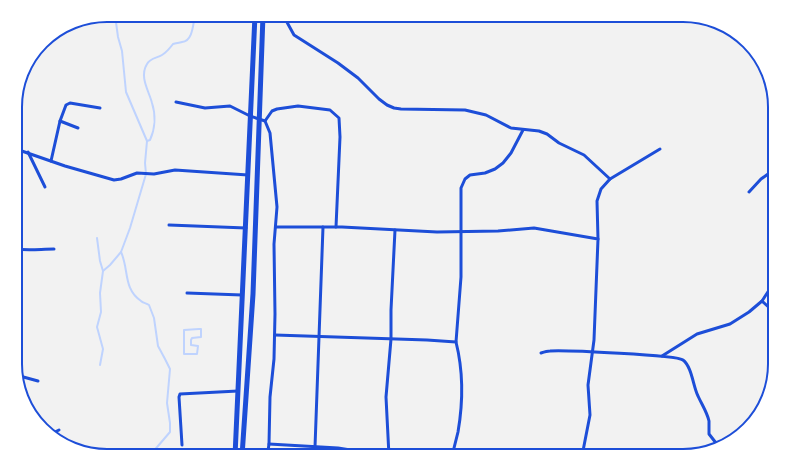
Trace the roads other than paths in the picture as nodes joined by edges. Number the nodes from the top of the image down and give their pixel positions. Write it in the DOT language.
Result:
graph roads {
  1 [pos="255,22"];
  2 [pos="263,22"];
  3 [pos="287,22"];
  4 [pos="176,102"];
  5 [pos="100,108"];
  6 [pos="250,116"];
  7 [pos="259,119"];
  8 [pos="60,121"];
  9 [pos="265,121"];
  10 [pos="78,128"];
  11 [pos="523,130"];
  12 [pos="660,149"];
  13 [pos="22,150"];
  14 [pos="28,152"];
  15 [pos="51,161"];
  16 [pos="768,174"];
  17 [pos="248,176"];
  18 [pos="610,179"];
  19 [pos="45,187"];
  20 [pos="749,192"];
  21 [pos="168,225"];
  22 [pos="276,227"];
  23 [pos="323,227"];
  24 [pos="336,227"];
  25 [pos="246,228"];
  26 [pos="395,230"];
  27 [pos="462,232"];
  28 [pos="598,239"];
  29 [pos="54,249"];
  30 [pos="22,250"];
  31 [pos="768,292"];
  32 [pos="187,293"];
  33 [pos="242,295"];
  34 [pos="762,301"];
  35 [pos="768,307"];
  36 [pos="275,335"];
  37 [pos="319,336"];
  38 [pos="391,339"];
  39 [pos="456,342"];
  40 [pos="593,351"];
  41 [pos="541,353"];
  42 [pos="662,356"];
  43 [pos="23,377"];
  44 [pos="38,381"];
  45 [pos="238,391"];
  46 [pos="715,442"];
  47 [pos="269,444"];
  48 [pos="182,445"];
  49 [pos="315,447"];
  50 [pos="235,449"];
  51 [pos="242,449"];
  52 [pos="268,449"];
  53 [pos="339,449"];
  54 [pos="388,449"];
  55 [pos="454,449"];
  56 [pos="583,449"];
  1 -- 6 [label="main road"];
  2 -- 7 [label="main road"];
  3 -- 11 [label="street"];
  4 -- 6 [label="street"];
  5 -- 8 [label="street"];
  6 -- 7 [label="street"];
  6 -- 17 [label="main road"];
  7 -- 9 [label="street"];
  7 -- 51 [label="main road"];
  8 -- 10 [label="street"];
  8 -- 15 [label="street"];
  9 -- 22 [label="street"];
  9 -- 24 [label="street"];
  11 -- 18 [label="street"];
  11 -- 27 [label="street"];
  12 -- 18 [label="street"];
  13 -- 14 [label="street"];
  14 -- 15 [label="street"];
  14 -- 19 [label="street"];
  15 -- 17 [label="street"];
  16 -- 20 [label="street"];
  17 -- 25 [label="main road"];
  18 -- 28 [label="street"];
  21 -- 25 [label="street"];
  22 -- 23 [label="street"];
  22 -- 36 [label="street"];
  23 -- 24 [label="street"];
  23 -- 37 [label="street"];
  24 -- 26 [label="street"];
  25 -- 33 [label="main road"];
  26 -- 27 [label="street"];
  26 -- 38 [label="street"];
  27 -- 28 [label="street"];
  27 -- 39 [label="street"];
  28 -- 40 [label="street"];
  29 -- 30 [label="street"];
  31 -- 34 [label="street"];
  32 -- 33 [label="street"];
  33 -- 45 [label="main road"];
  34 -- 35 [label="street"];
  34 -- 42 [label="street"];
  36 -- 37 [label="street"];
  36 -- 47 [label="street"];
  37 -- 38 [label="street"];
  37 -- 49 [label="street"];
  38 -- 39 [label="street"];
  38 -- 54 [label="street"];
  39 -- 55 [label="street"];
  40 -- 41 [label="street"];
  40 -- 42 [label="street"];
  40 -- 56 [label="street"];
  42 -- 46 [label="street"];
  43 -- 44 [label="street"];
  45 -- 48 [label="street"];
  45 -- 50 [label="main road"];
  47 -- 49 [label="street"];
  47 -- 52 [label="street"];
  49 -- 53 [label="street"];
}
